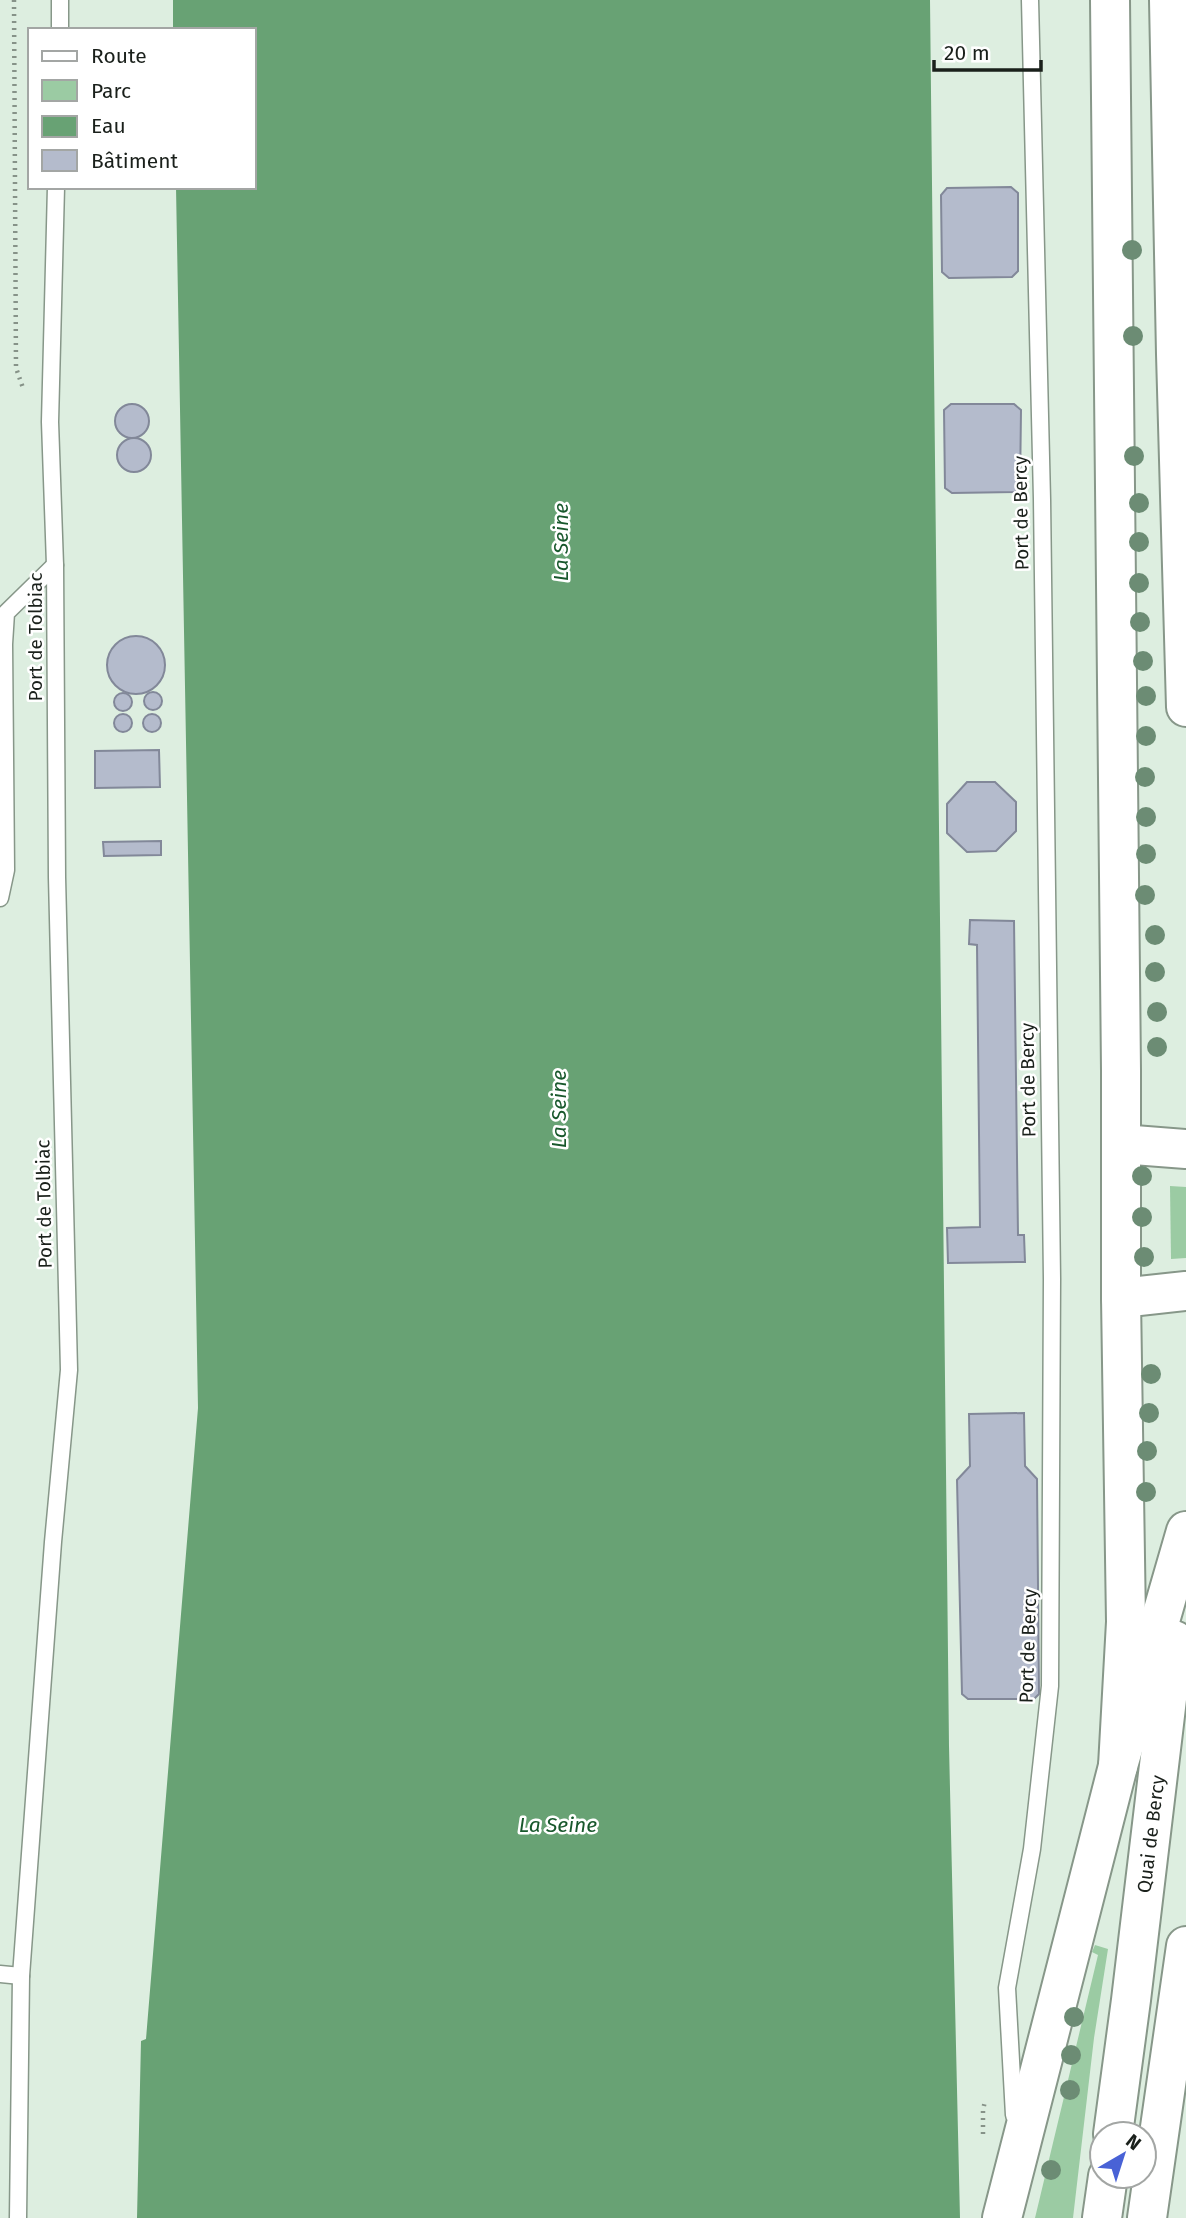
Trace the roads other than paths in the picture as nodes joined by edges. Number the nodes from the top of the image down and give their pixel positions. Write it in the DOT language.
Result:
graph roads {
  1 [pos="60,0"];
  2 [pos="1030,0"];
  3 [pos="1110,0"];
  4 [pos="1169,0"];
  5 [pos="60,28"];
  6 [pos="56,189"];
  7 [pos="55,565"];
  8 [pos="1186,706"];
  9 [pos="0,898"];
  10 [pos="1121,1144"];
  11 [pos="1186,1149"];
  12 [pos="1186,1291"];
  13 [pos="1121,1298"];
  14 [pos="1186,1532"];
  15 [pos="1118,1766"];
  16 [pos="1186,1946"];
  17 [pos="0,1975"];
  18 [pos="21,1976"];
  19 [pos="1115,2120"];
  20 [pos="1016,2157"];
  21 [pos="1106,2190"];
  22 [pos="18,2218"];
  23 [pos="1002,2218"];
  24 [pos="1102,2218"];
  25 [pos="1147,2218"];
  1 -- 5 [label="lane"];
  2 -- 20 [label="lane, Port de Bercy"];
  3 -- 10 [label="main road"];
  4 -- 8 [label="main road"];
  6 -- 7 [label="lane, Port de Tolbiac"];
  7 -- 9 [label="lane"];
  7 -- 18 [label="lane, Port de Tolbiac"];
  10 -- 11 [label="main road"];
  10 -- 13 [label="main road"];
  12 -- 13 [label="main road"];
  13 -- 15 [label="main road"];
  14 -- 15 [label="main road"];
  14 -- 19 [label="main road, Quai de Bercy"];
  15 -- 20 [label="main road"];
  16 -- 25 [label="main road"];
  17 -- 18 [label="lane"];
  18 -- 22 [label="lane, Port de Tolbiac"];
  20 -- 23 [label="main road"];
  21 -- 24 [label="main road"];
}
